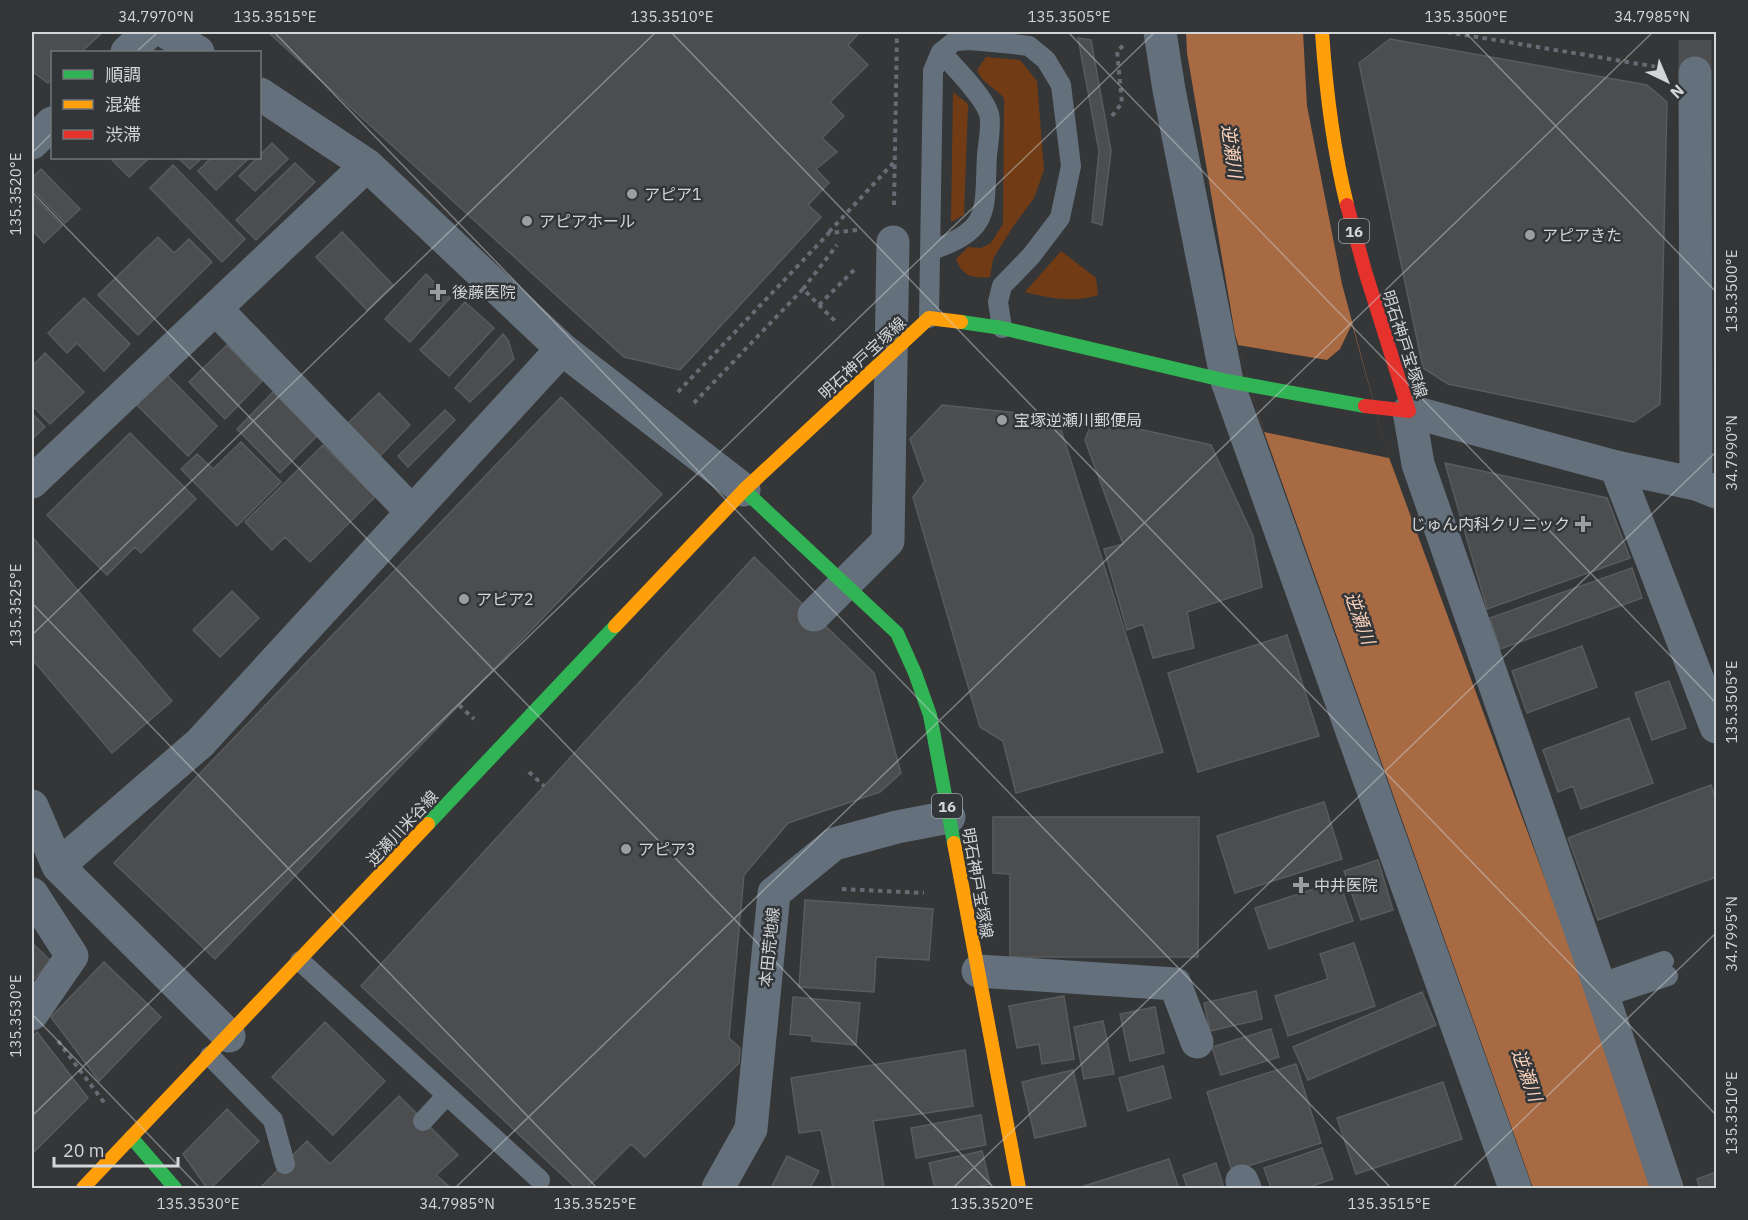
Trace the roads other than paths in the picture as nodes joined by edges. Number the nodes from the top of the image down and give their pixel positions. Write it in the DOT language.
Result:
graph roads {
  1 [pos="149,32"];
  2 [pos="166,32"];
  3 [pos="1160,32"];
  4 [pos="1322,32"];
  5 [pos="128,51"];
  6 [pos="196,51"];
  7 [pos="941,52"];
  8 [pos="1695,73"];
  9 [pos="261,95"];
  10 [pos="51,124"];
  11 [pos="32,143"];
  12 [pos="367,165"];
  13 [pos="884,229"];
  14 [pos="932,250"];
  15 [pos="216,309"];
  16 [pos="929,318"];
  17 [pos="1002,328"];
  18 [pos="562,349"];
  19 [pos="1239,383"];
  20 [pos="1409,411"];
  21 [pos="1616,466"];
  22 [pos="32,482"];
  23 [pos="1706,488"];
  24 [pos="744,490"];
  25 [pos="412,512"];
  26 [pos="814,615"];
  27 [pos="1716,727"];
  28 [pos="32,806"];
  29 [pos="950,817"];
  30 [pos="38,839"];
  31 [pos="58,866"];
  32 [pos="32,894"];
  33 [pos="300,961"];
  34 [pos="1666,968"];
  35 [pos="978,971"];
  36 [pos="1601,991"];
  37 [pos="33,1011"];
  38 [pos="1197,1042"];
  39 [pos="219,1046"];
  40 [pos="447,1095"];
  41 [pos="423,1121"];
  42 [pos="131,1137"];
  43 [pos="285,1164"];
  44 [pos="540,1180"];
  45 [pos="83,1188"];
  46 [pos="175,1188"];
  47 [pos="718,1188"];
  48 [pos="1019,1188"];
  49 [pos="1515,1188"];
  50 [pos="1667,1188"];
  1 -- 5 [label="street"];
  2 -- 6 [label="street"];
  3 -- 19 [label="street"];
  4 -- 20 [label="main road, 明石神戸宝塚線 / 16"];
  7 -- 14 [label="lane"];
  7 -- 14 [label="lane"];
  7 -- 17 [label="lane"];
  8 -- 23 [label="street"];
  9 -- 12 [label="street"];
  10 -- 11 [label="street"];
  12 -- 15 [label="street"];
  12 -- 18 [label="street"];
  13 -- 26 [label="street"];
  14 -- 16 [label="lane"];
  15 -- 22 [label="street"];
  15 -- 25 [label="street"];
  16 -- 17 [label="main road, 明石神戸宝塚線"];
  16 -- 24 [label="main road, 明石神戸宝塚線"];
  17 -- 19 [label="main road, 明石神戸宝塚線"];
  18 -- 24 [label="street"];
  18 -- 25 [label="street"];
  19 -- 20 [label="main road, 明石神戸宝塚線"];
  19 -- 49 [label="street"];
  20 -- 21 [label="street"];
  20 -- 36 [label="street"];
  21 -- 23 [label="street"];
  21 -- 27 [label="street"];
  24 -- 29 [label="main road, 明石神戸宝塚線 / 16"];
  24 -- 33 [label="main road, 逆瀬川米谷線"];
  25 -- 31 [label="street"];
  28 -- 30 [label="street"];
  29 -- 35 [label="main road, 明石神戸宝塚線 / 16"];
  29 -- 47 [label="street, 本田荒地線"];
  30 -- 31 [label="street"];
  31 -- 39 [label="street"];
  32 -- 37 [label="street"];
  33 -- 39 [label="main road, 逆瀬川米谷線"];
  33 -- 40 [label="lane"];
  34 -- 36 [label="lane"];
  35 -- 38 [label="street"];
  35 -- 48 [label="main road, 明石神戸宝塚線 / 16"];
  36 -- 50 [label="street"];
  39 -- 42 [label="main road, 逆瀬川米谷線"];
  39 -- 43 [label="lane"];
  40 -- 41 [label="lane"];
  40 -- 44 [label="lane"];
  42 -- 45 [label="main road, 逆瀬川米谷線"];
  42 -- 46 [label="main road"];
}
